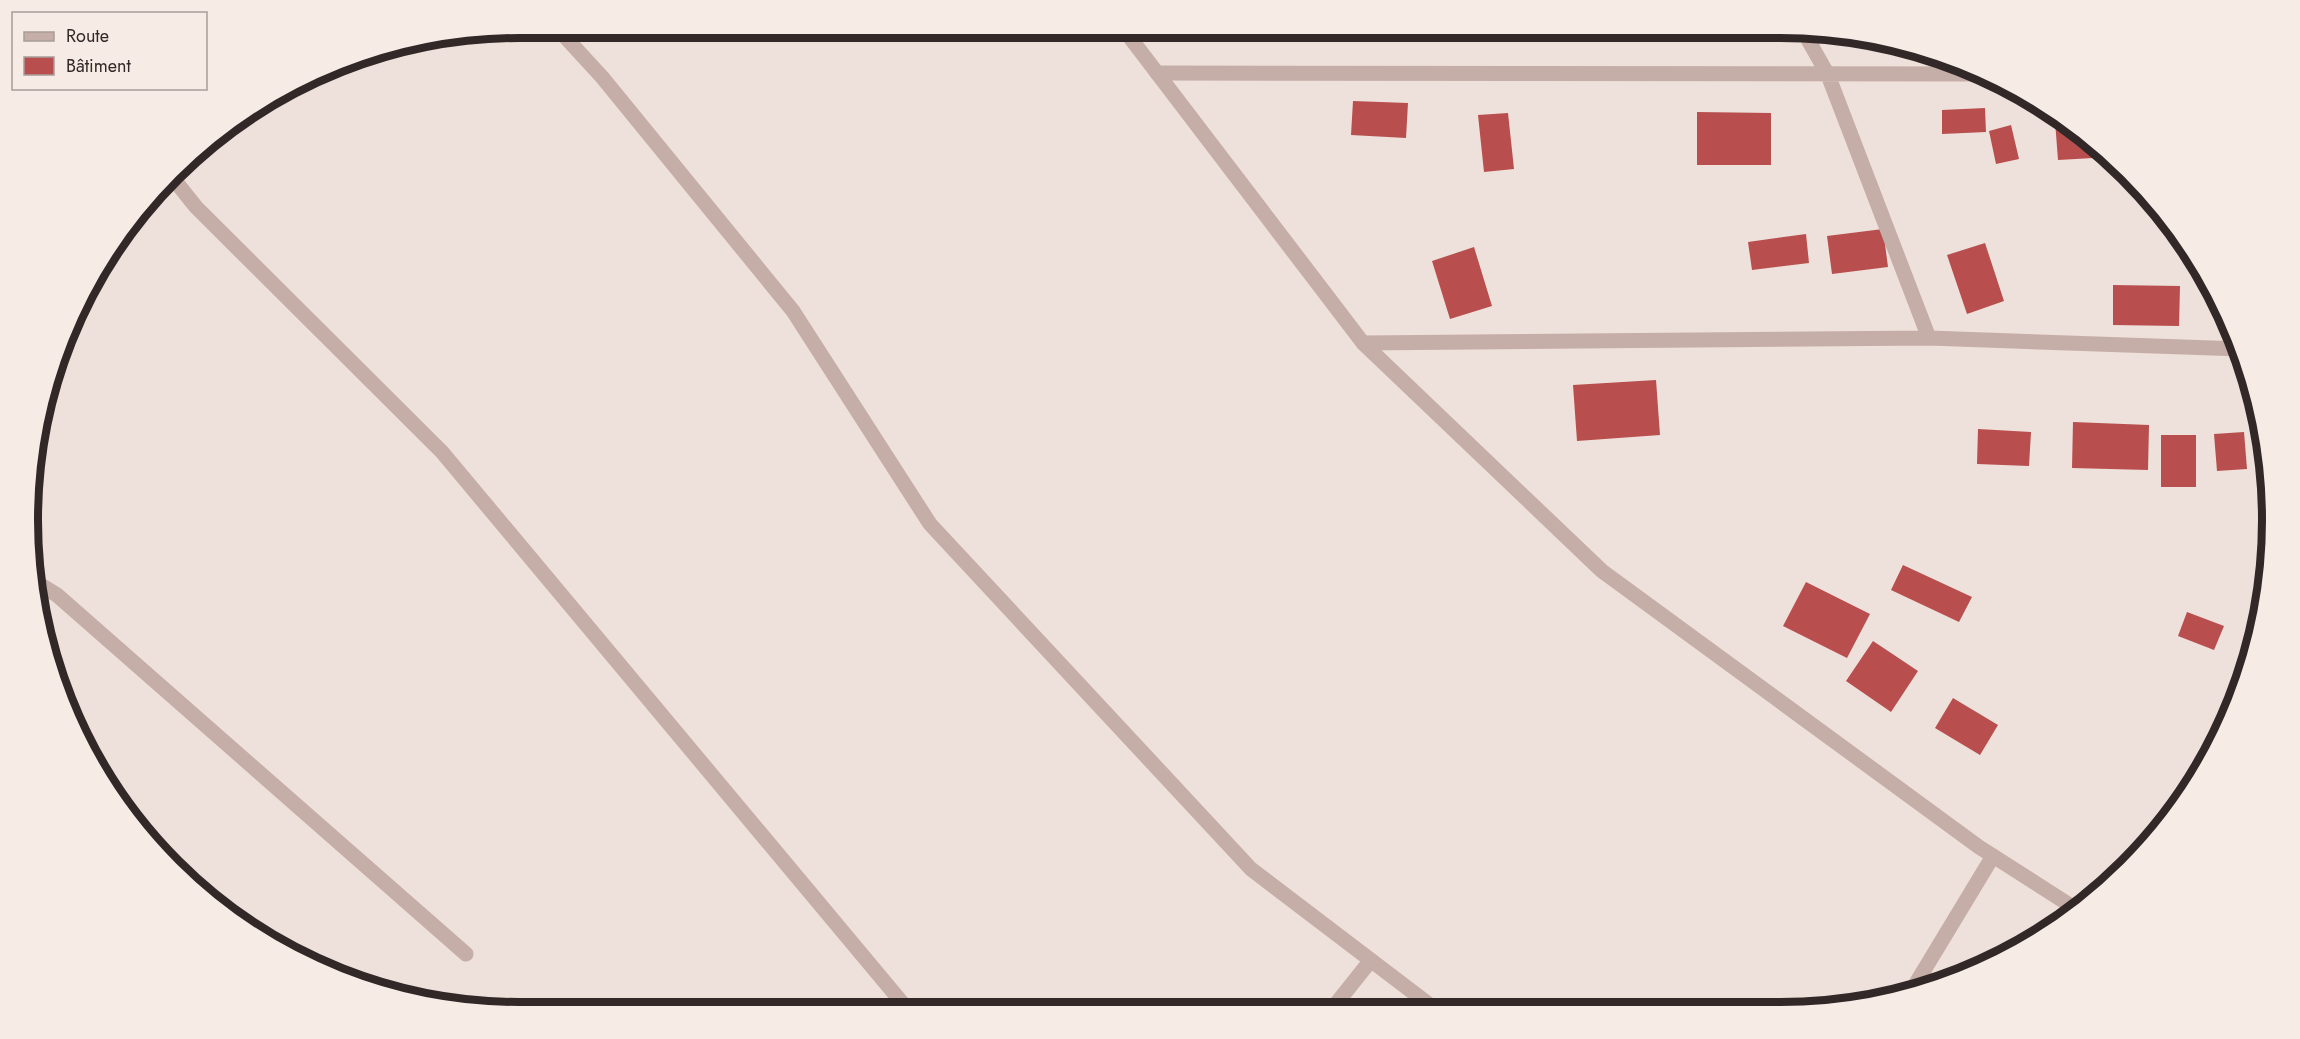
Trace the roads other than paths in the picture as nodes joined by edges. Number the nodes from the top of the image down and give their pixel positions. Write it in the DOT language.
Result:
graph roads {
  1 [pos="566,38"];
  2 [pos="1130,38"];
  3 [pos="1808,39"];
  4 [pos="1157,73"];
  5 [pos="1965,74"];
  6 [pos="1828,75"];
  7 [pos="176,182"];
  8 [pos="1929,338"];
  9 [pos="1363,343"];
  10 [pos="2231,349"];
  11 [pos="43,586"];
  12 [pos="1993,856"];
  13 [pos="2070,905"];
  14 [pos="466,954"];
  15 [pos="1371,960"];
  16 [pos="1917,981"];
  17 [pos="901,1002"];
  18 [pos="1338,1002"];
  19 [pos="1426,1002"];
  1 -- 15 [label="street"];
  2 -- 4 [label="street"];
  3 -- 6 [label="street"];
  4 -- 6 [label="street"];
  4 -- 9 [label="street"];
  5 -- 6 [label="street"];
  6 -- 8 [label="street"];
  7 -- 17 [label="street"];
  8 -- 9 [label="street"];
  8 -- 10 [label="street"];
  9 -- 12 [label="street"];
  11 -- 14 [label="street"];
  12 -- 13 [label="street"];
  12 -- 16 [label="street"];
  15 -- 18 [label="street"];
  15 -- 19 [label="street"];
}
